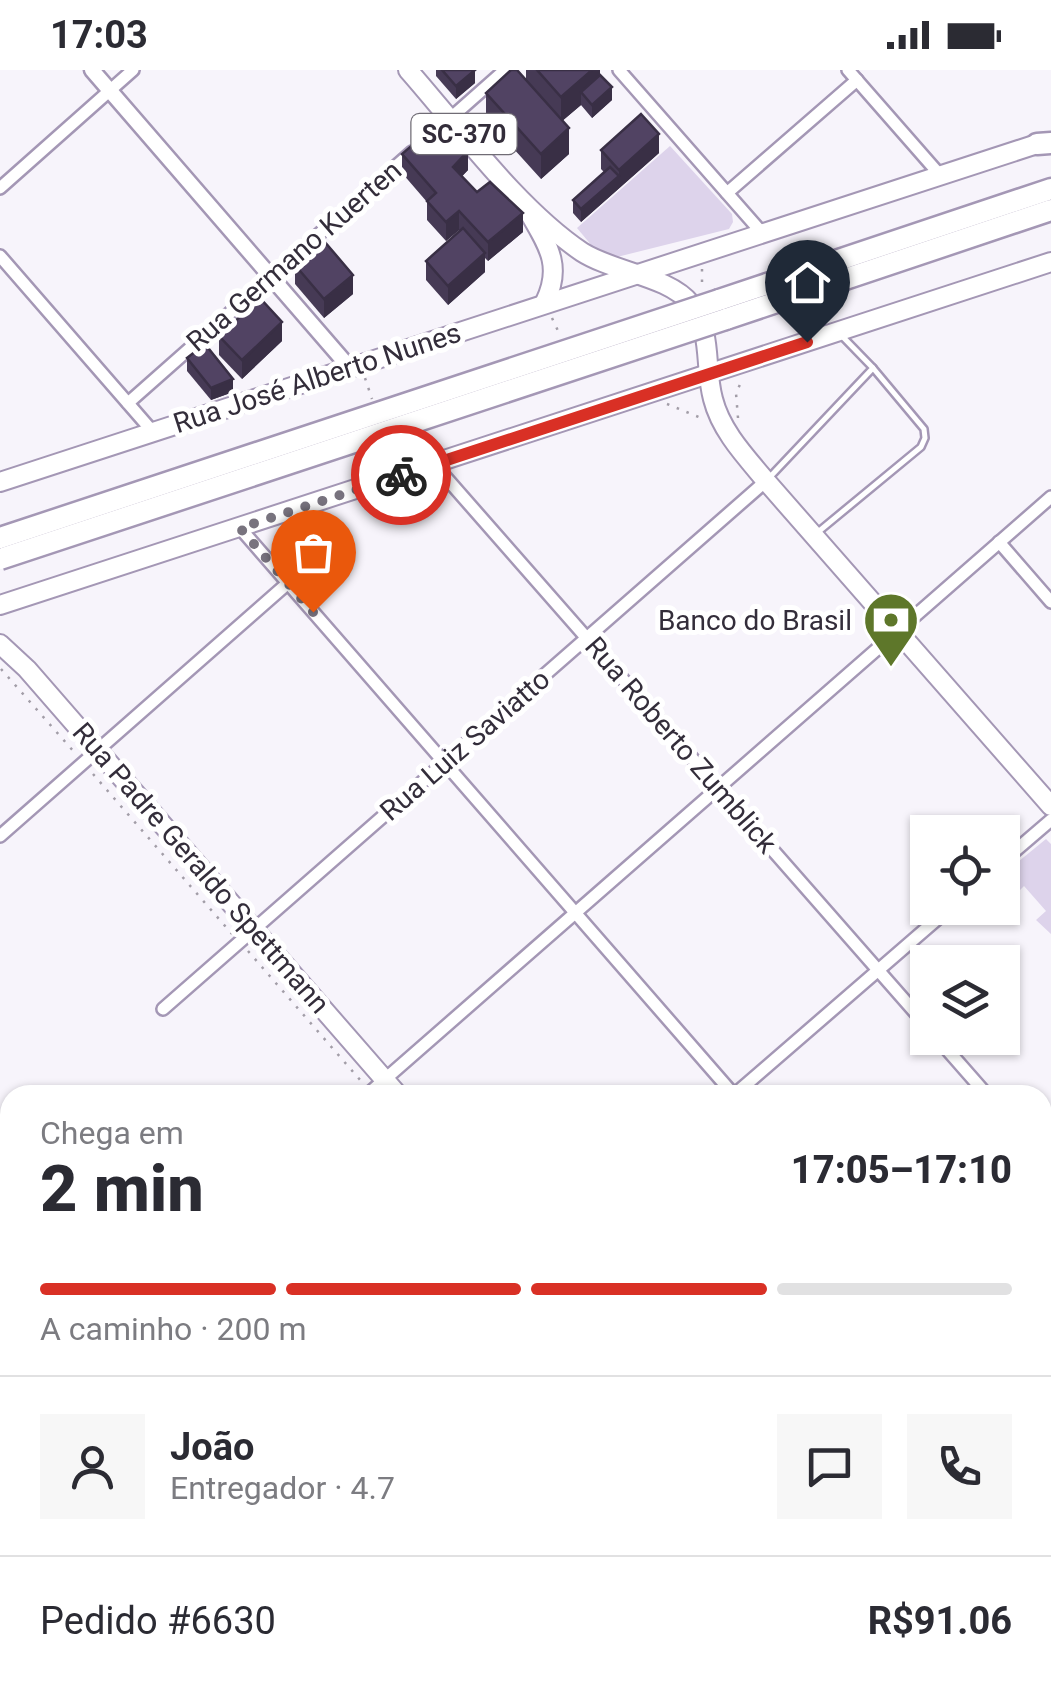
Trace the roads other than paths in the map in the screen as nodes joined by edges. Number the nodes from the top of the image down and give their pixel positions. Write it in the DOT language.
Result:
graph roads {
  1 [pos="92,70"];
  2 [pos="133,70"];
  3 [pos="408,70"];
  4 [pos="505,70"];
  5 [pos="619,70"];
  6 [pos="853,75"];
  7 [pos="110,90"];
  8 [pos="450,118"];
  9 [pos="432,134"];
  10 [pos="1044,143"];
  11 [pos="418,147"];
  12 [pos="940,175"];
  13 [pos="0,188"];
  14 [pos="1051,189"];
  15 [pos="727,193"];
  16 [pos="520,198"];
  17 [pos="1051,210"];
  18 [pos="762,234"];
  19 [pos="0,256"];
  20 [pos="1051,262"];
  21 [pos="634,274"];
  22 [pos="271,276"];
  23 [pos="546,302"];
  24 [pos="722,309"];
  25 [pos="838,332"];
  26 [pos="735,366"];
  27 [pos="349,367"];
  28 [pos="873,368"];
  29 [pos="709,375"];
  30 [pos="128,403"];
  31 [pos="728,431"];
  32 [pos="153,432"];
  33 [pos="434,464"];
  34 [pos="766,481"];
  35 [pos="0,482"];
  36 [pos="1051,497"];
  37 [pos="240,528"];
  38 [pos="814,535"];
  39 [pos="0,538"];
  40 [pos="999,542"];
  41 [pos="0,559"];
  42 [pos="288,583"];
  43 [pos="1051,602"];
  44 [pos="0,605"];
  45 [pos="898,631"];
  46 [pos="587,638"];
  47 [pos="0,644"];
  48 [pos="98,750"];
  49 [pos="445,763"];
  50 [pos="718,788"];
  51 [pos="1051,806"];
  52 [pos="1051,820"];
  53 [pos="0,836"];
  54 [pos="1020,847"];
  55 [pos="576,913"];
  56 [pos="930,925"];
  57 [pos="247,936"];
  58 [pos="878,970"];
  59 [pos="910,1006"];
  60 [pos="164,1010"];
  61 [pos="951,1055"];
  62 [pos="371,1085"];
  63 [pos="379,1085"];
  64 [pos="725,1085"];
  65 [pos="746,1085"];
  66 [pos="978,1085"];
  1 -- 7 [label="street"];
  2 -- 7 [label="street"];
  3 -- 8 [label="main road, SC-370"];
  4 -- 8 [label="street"];
  5 -- 15 [label="street"];
  6 -- 12 [label="street"];
  6 -- 15 [label="street"];
  7 -- 13 [label="street"];
  7 -- 22 [label="street"];
  8 -- 9 [label="street"];
  8 -- 16 [label="main road, SC-370"];
  10 -- 12 [label="main road, Rua José Alberto Nunes"];
  11 -- 22 [label="street, Rua Germano Kuerten"];
  12 -- 18 [label="main road, Rua José Alberto Nunes"];
  14 -- 24 [label="highway"];
  15 -- 18 [label="street"];
  16 -- 21 [label="main road, SC-370"];
  16 -- 23 [label="main road, SC-370"];
  17 -- 24 [label="highway"];
  18 -- 21 [label="main road, Rua José Alberto Nunes"];
  19 -- 30 [label="street"];
  20 -- 25 [label="main road"];
  21 -- 23 [label="main road, Rua José Alberto Nunes"];
  21 -- 29 [label="main road"];
  22 -- 27 [label="street"];
  22 -- 30 [label="street, Rua Germano Kuerten"];
  23 -- 27 [label="main road, Rua José Alberto Nunes"];
  24 -- 39 [label="highway, bridge"];
  24 -- 41 [label="highway, bridge"];
  25 -- 26 [label="main road"];
  25 -- 28 [label="lane"];
  26 -- 29 [label="main road"];
  26 -- 31 [label="main road"];
  27 -- 32 [label="main road, Rua José Alberto Nunes"];
  28 -- 34 [label="lane"];
  28 -- 38 [label="lane"];
  29 -- 31 [label="main road"];
  29 -- 33 [label="main road"];
  30 -- 32 [label="street"];
  31 -- 34 [label="main road"];
  32 -- 35 [label="main road, Rua José Alberto Nunes"];
  33 -- 37 [label="main road"];
  33 -- 46 [label="street, Rua Roberto Zumblick"];
  34 -- 38 [label="main road"];
  34 -- 46 [label="street, Rua Luiz Saviatto"];
  36 -- 40 [label="street"];
  37 -- 42 [label="street"];
  37 -- 44 [label="main road"];
  38 -- 45 [label="main road"];
  40 -- 43 [label="street"];
  40 -- 45 [label="street"];
  42 -- 48 [label="street"];
  42 -- 49 [label="street"];
  45 -- 50 [label="street"];
  45 -- 51 [label="main road"];
  46 -- 49 [label="street, Rua Luiz Saviatto"];
  46 -- 50 [label="street, Rua Roberto Zumblick"];
  47 -- 48 [label="main road, Rua Padre Geraldo Spettmann"];
  48 -- 53 [label="street"];
  48 -- 57 [label="main road, Rua Padre Geraldo Spettmann"];
  49 -- 55 [label="street"];
  49 -- 57 [label="street, Rua Luiz Saviatto"];
  50 -- 55 [label="street"];
  50 -- 58 [label="street, Rua Roberto Zumblick"];
  52 -- 54 [label="street"];
  55 -- 63 [label="street"];
  55 -- 64 [label="street"];
  56 -- 58 [label="street"];
  57 -- 60 [label="street, Rua Luiz Saviatto"];
  57 -- 62 [label="main road, Rua Padre Geraldo Spettmann"];
  58 -- 59 [label="street, Rua Roberto Zumblick"];
  58 -- 65 [label="street"];
  61 -- 66 [label="street"];
}
